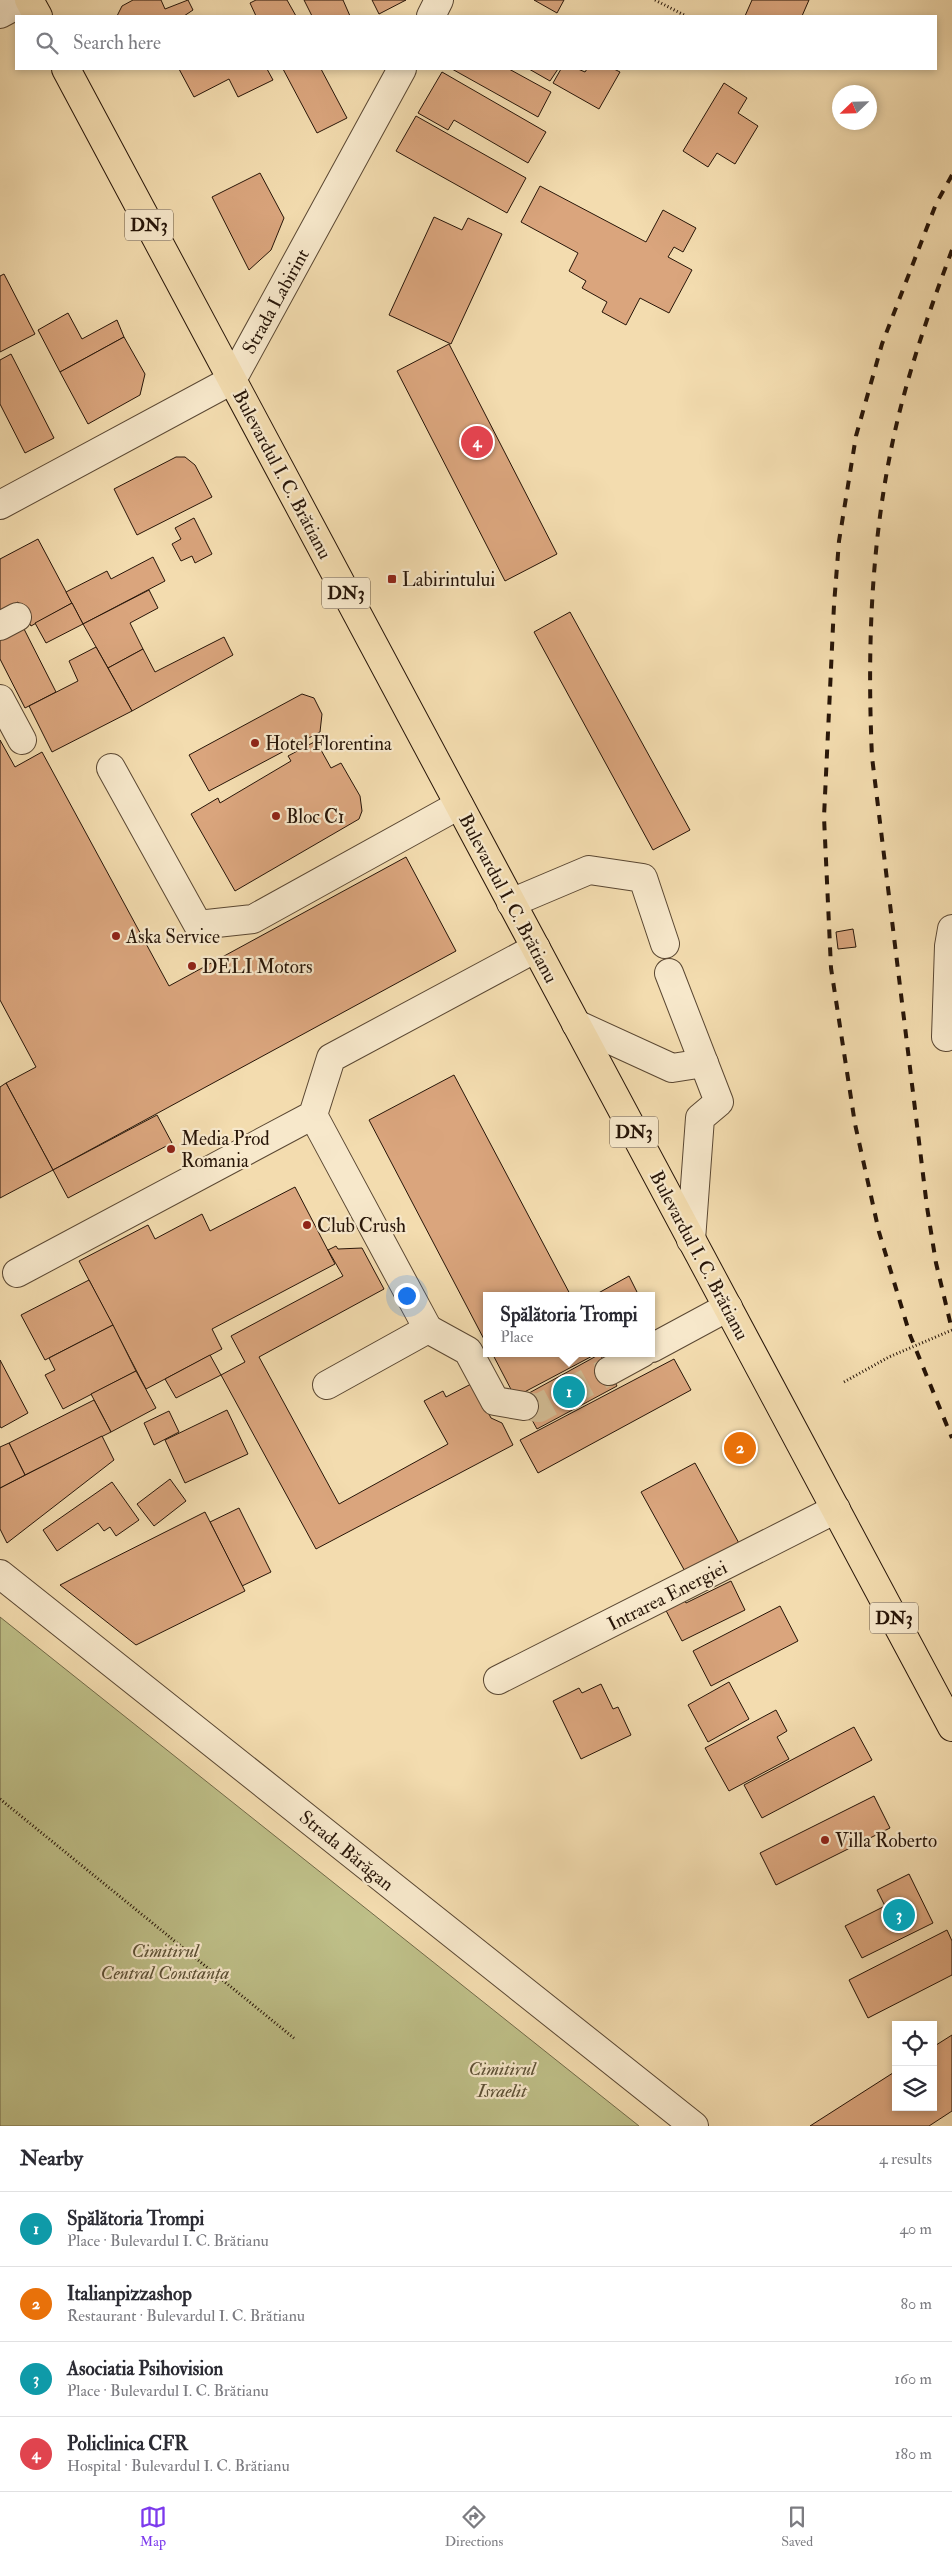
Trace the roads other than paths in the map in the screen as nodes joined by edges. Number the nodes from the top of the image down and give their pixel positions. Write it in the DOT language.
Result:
graph roads {
  1 [pos="27,0"];
  2 [pos="439,0"];
  3 [pos="0,14"];
  4 [pos="37,15"];
  5 [pos="431,15"];
  6 [pos="67,70"];
  7 [pos="401,70"];
  8 [pos="232,380"];
  9 [pos="0,505"];
  10 [pos="0,698"];
  11 [pos="22,740"];
  12 [pos="111,768"];
  13 [pos="459,805"];
  14 [pos="511,903"];
  15 [pos="952,930"];
  16 [pos="666,944"];
  17 [pos="536,948"];
  18 [pos="670,973"];
  19 [pos="576,1024"];
  20 [pos="946,1037"];
  21 [pos="704,1063"];
  22 [pos="313,1115"];
  23 [pos="691,1240"];
  24 [pos="17,1273"];
  25 [pos="728,1307"];
  26 [pos="428,1329"];
  27 [pos="655,1346"];
  28 [pos="635,1357"];
  29 [pos="609,1371"];
  30 [pos="327,1385"];
  31 [pos="524,1406"];
  32 [pos="836,1509"];
  33 [pos="0,1574"];
  34 [pos="498,1680"];
  35 [pos="952,1726"];
  36 [pos="694,2126"];
  1 -- 3 [label="street"];
  1 -- 4 [label="main road"];
  2 -- 5 [label="street"];
  6 -- 8 [label="main road, Bulevardul I. C. Brătianu / DN3"];
  7 -- 8 [label="street, Strada Labirint"];
  8 -- 9 [label="street"];
  8 -- 13 [label="main road, Bulevardul I. C. Brătianu / DN3"];
  10 -- 11 [label="street"];
  12 -- 13 [label="street"];
  13 -- 14 [label="main road, Bulevardul I. C. Brătianu / DN3"];
  14 -- 16 [label="street"];
  14 -- 17 [label="main road, Bulevardul I. C. Brătianu / DN3"];
  15 -- 20 [label="street"];
  17 -- 19 [label="main road, Bulevardul I. C. Brătianu / DN3"];
  17 -- 22 [label="street"];
  18 -- 21 [label="street"];
  19 -- 21 [label="street"];
  19 -- 23 [label="main road, Bulevardul I. C. Brătianu / DN3"];
  21 -- 23 [label="street"];
  22 -- 24 [label="street"];
  22 -- 26 [label="street"];
  23 -- 25 [label="main road, Bulevardul I. C. Brătianu / DN3"];
  25 -- 27 [label="street"];
  25 -- 32 [label="main road, Bulevardul I. C. Brătianu / DN3"];
  26 -- 30 [label="street"];
  26 -- 31 [label="street"];
  28 -- 29 [label="street"];
  32 -- 34 [label="street, Intrarea Energiei"];
  32 -- 35 [label="main road, Bulevardul I. C. Brătianu / DN3"];
  33 -- 36 [label="street, Strada Bărăgan"];
}
